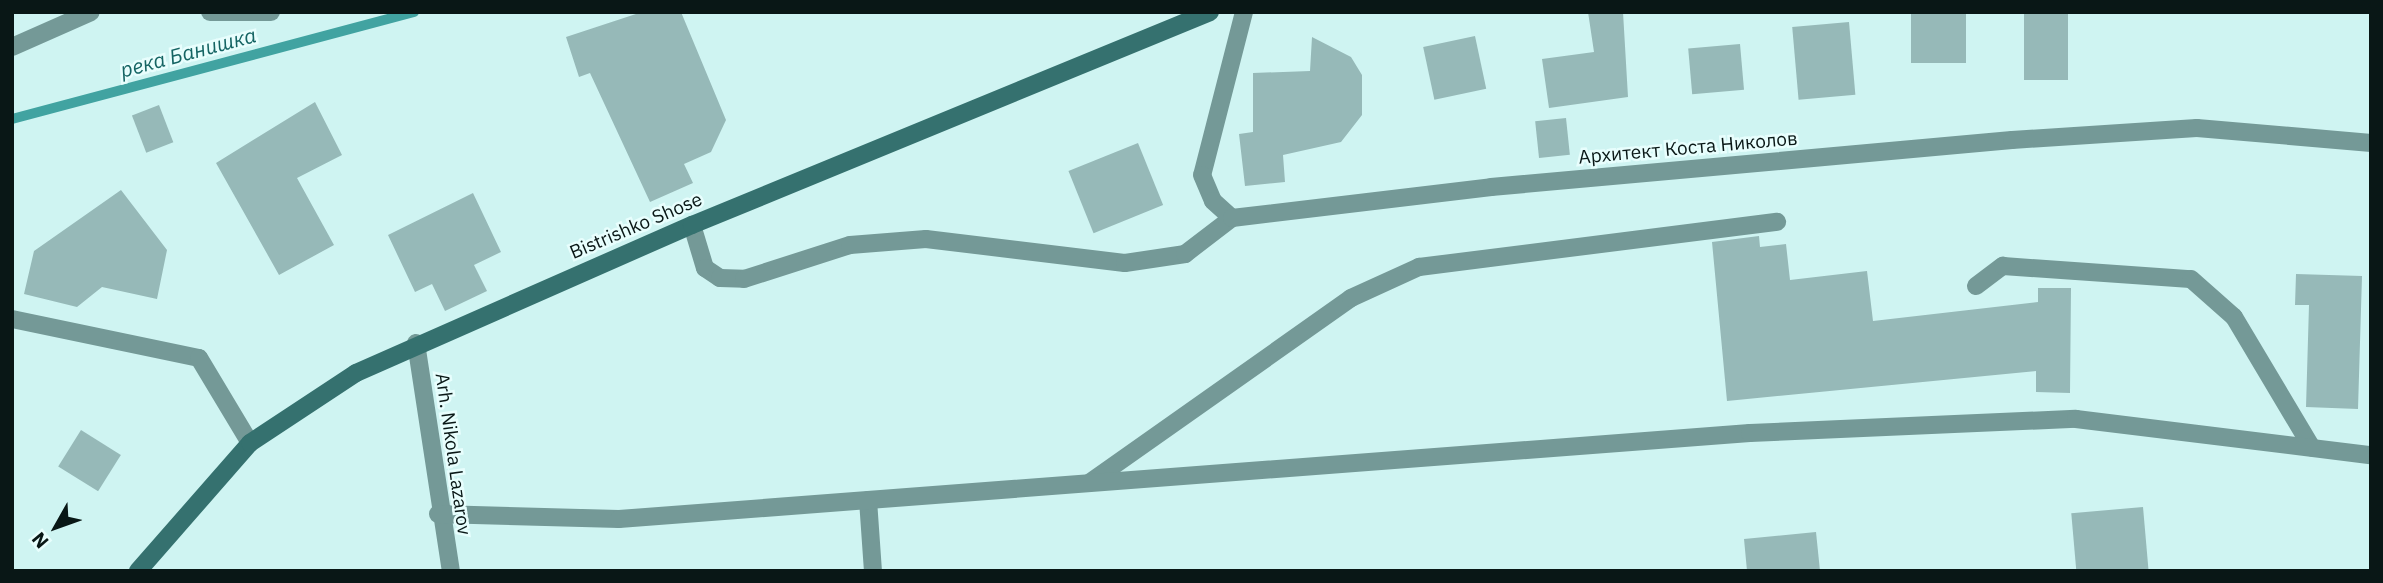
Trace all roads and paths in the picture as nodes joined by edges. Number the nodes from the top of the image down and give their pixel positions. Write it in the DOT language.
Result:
graph roads {
  1 [pos="91,12"];
  2 [pos="210,12"];
  3 [pos="271,12"];
  4 [pos="1210,12"];
  5 [pos="1244,12"];
  6 [pos="12,47"];
  7 [pos="2371,143"];
  8 [pos="1232,218"];
  9 [pos="1777,222"];
  10 [pos="692,225"];
  11 [pos="1976,286"];
  12 [pos="12,319"];
  13 [pos="416,342"];
  14 [pos="250,443"];
  15 [pos="2312,448"];
  16 [pos="2371,455"];
  17 [pos="1089,483"];
  18 [pos="868,500"];
  19 [pos="438,514"];
  20 [pos="138,571"];
  21 [pos="451,571"];
  22 [pos="873,571"];
  1 -- 6 [label="street"];
  2 -- 3 [label="street"];
  4 -- 10 [label="street, Bistrishko Shose"];
  5 -- 8 [label="street"];
  7 -- 8 [label="street, Архитект Коста Николов"];
  8 -- 10 [label="street"];
  9 -- 17 [label="street"];
  10 -- 13 [label="street, Bistrishko Shose"];
  11 -- 15 [label="street"];
  12 -- 14 [label="street"];
  13 -- 14 [label="street, Bistrishko Shose"];
  13 -- 19 [label="street, Arh. Nikola Lazarov"];
  14 -- 20 [label="street, Bistrishko Shose"];
  15 -- 16 [label="street"];
  15 -- 17 [label="street"];
  17 -- 18 [label="street"];
  18 -- 19 [label="street"];
  18 -- 22 [label="street"];
  19 -- 21 [label="street, Arh. Nikola Lazarov"];
}
